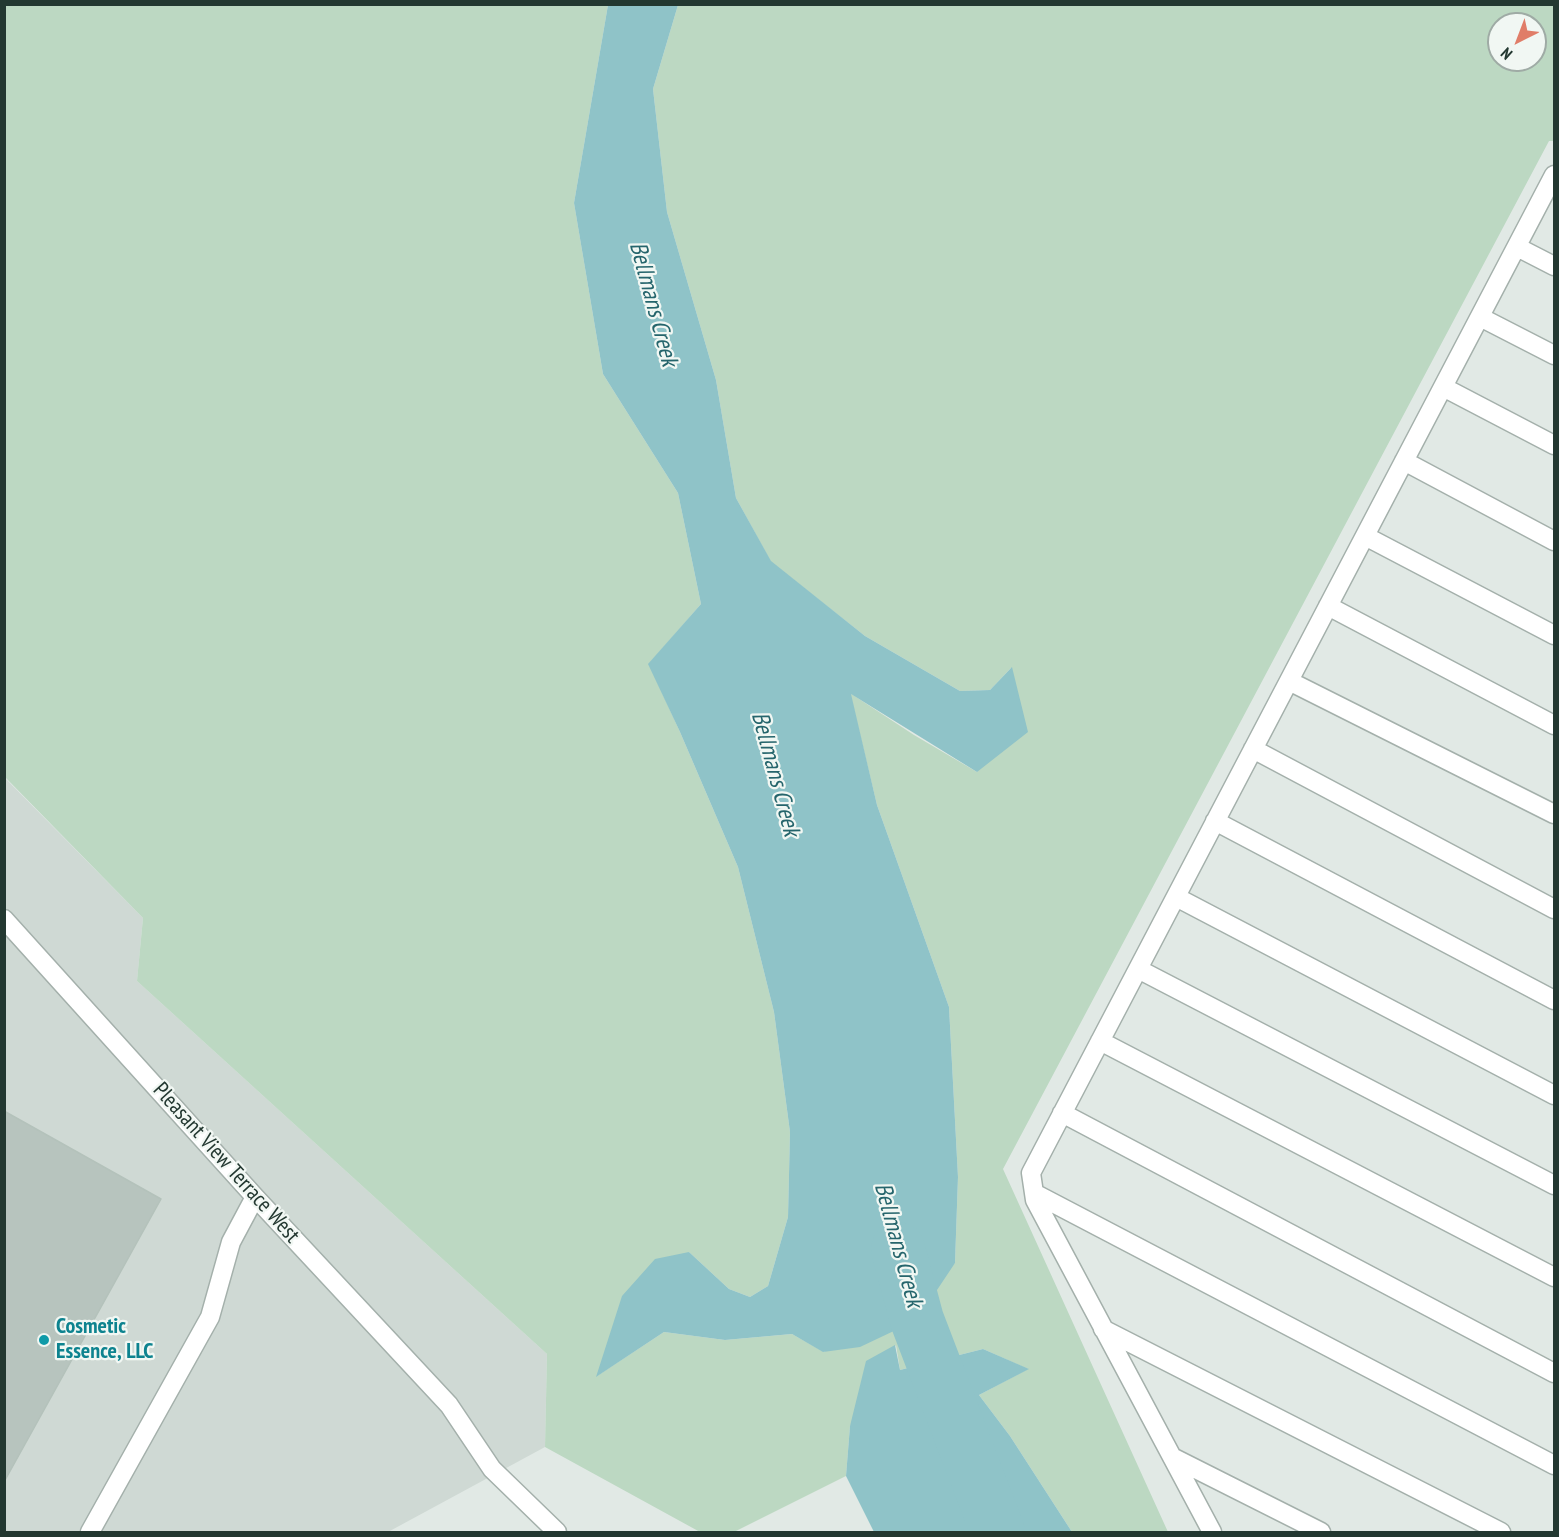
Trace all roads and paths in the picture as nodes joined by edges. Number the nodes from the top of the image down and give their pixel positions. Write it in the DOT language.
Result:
graph roads {
  1 [pos="1554,175"];
  2 [pos="1517,247"];
  3 [pos="1554,266"];
  4 [pos="1480,317"];
  5 [pos="1554,355"];
  6 [pos="1443,387"];
  7 [pos="1554,445"];
  8 [pos="1404,461"];
  9 [pos="1365,536"];
  10 [pos="1554,540"];
  11 [pos="1328,606"];
  12 [pos="1554,635"];
  13 [pos="1289,681"];
  14 [pos="1554,725"];
  15 [pos="1253,749"];
  16 [pos="1554,814"];
  17 [pos="1215,821"];
  18 [pos="1176,897"];
  19 [pos="1554,909"];
  20 [pos="4,919"];
  21 [pos="1138,969"];
  22 [pos="1554,1000"];
  23 [pos="1100,1041"];
  24 [pos="1554,1095"];
  25 [pos="1062,1113"];
  26 [pos="1554,1185"];
  27 [pos="1034,1193"];
  28 [pos="255,1197"];
  29 [pos="1554,1277"];
  30 [pos="1103,1329"];
  31 [pos="1554,1373"];
  32 [pos="1172,1458"];
  33 [pos="1554,1465"];
  34 [pos="90,1533"];
  35 [pos="557,1533"];
  36 [pos="1212,1533"];
  37 [pos="1321,1533"];
  38 [pos="1501,1533"];
  1 -- 2 [label="street"];
  2 -- 3 [label="street"];
  2 -- 4 [label="street"];
  4 -- 5 [label="street"];
  4 -- 6 [label="street"];
  6 -- 7 [label="street"];
  6 -- 8 [label="street"];
  8 -- 9 [label="street"];
  8 -- 10 [label="street"];
  9 -- 11 [label="street"];
  9 -- 12 [label="street"];
  11 -- 13 [label="street"];
  11 -- 14 [label="street"];
  13 -- 15 [label="street"];
  13 -- 16 [label="street"];
  15 -- 17 [label="street"];
  15 -- 19 [label="street"];
  17 -- 18 [label="street"];
  17 -- 22 [label="street"];
  18 -- 21 [label="street"];
  18 -- 24 [label="street"];
  20 -- 28 [label="street, Pleasant View Terrace West"];
  21 -- 23 [label="street"];
  21 -- 26 [label="street"];
  23 -- 25 [label="street"];
  23 -- 29 [label="street"];
  25 -- 27 [label="street"];
  25 -- 31 [label="street"];
  27 -- 30 [label="street"];
  27 -- 33 [label="street"];
  28 -- 34 [label="street"];
  28 -- 35 [label="street, Pleasant View Terrace West"];
  30 -- 32 [label="street"];
  30 -- 38 [label="street"];
  32 -- 36 [label="street"];
  32 -- 37 [label="street"];
}
